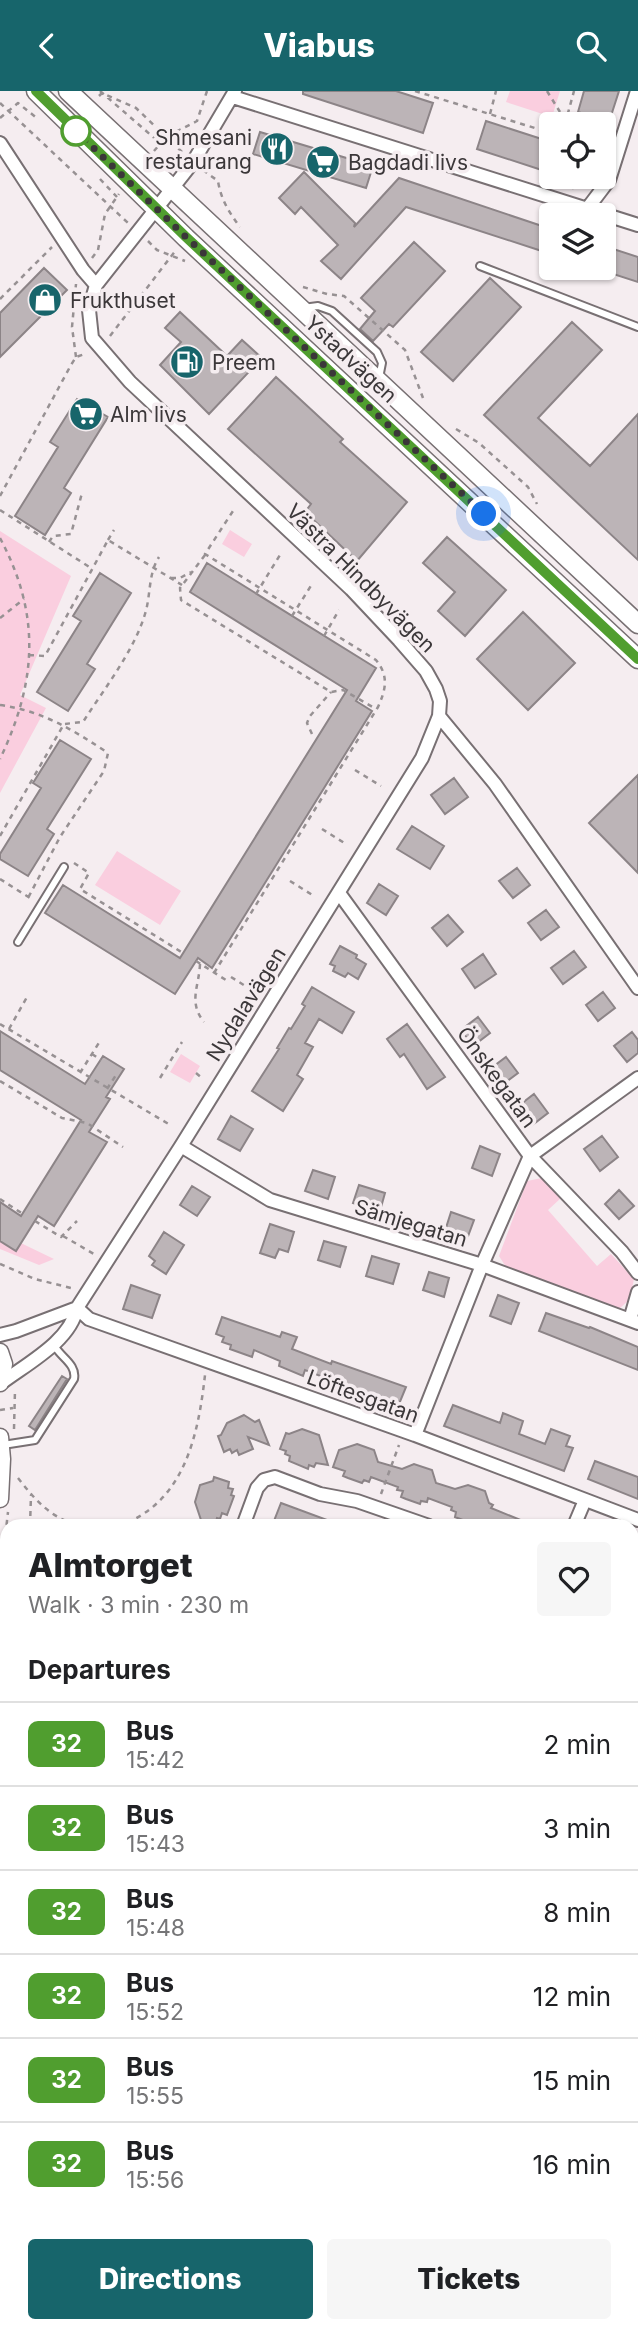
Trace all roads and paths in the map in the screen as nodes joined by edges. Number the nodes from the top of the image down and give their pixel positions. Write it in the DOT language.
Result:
graph roads {
  1 [pos="36,91"];
  2 [pos="68,91"];
  3 [pos="207,91"];
  4 [pos="415,91"];
  5 [pos="496,91"];
  6 [pos="547,91"];
  7 [pos="574,91"];
  8 [pos="637,91"];
  9 [pos="101,92"];
  10 [pos="234,94"];
  11 [pos="0,103"];
  12 [pos="8,111"];
  13 [pos="563,112"];
  14 [pos="569,112"];
  15 [pos="490,114"];
  16 [pos="0,118"];
  17 [pos="39,120"];
  18 [pos="539,129"];
  19 [pos="0,142"];
  20 [pos="160,143"];
  21 [pos="98,177"];
  22 [pos="172,188"];
  23 [pos="220,195"];
  24 [pos="117,197"];
  25 [pos="569,203"];
  26 [pos="592,203"];
  27 [pos="156,209"];
  28 [pos="616,219"];
  29 [pos="638,226"];
  30 [pos="138,232"];
  31 [pos="244,232"];
  32 [pos="62,237"];
  33 [pos="480,266"];
  34 [pos="294,281"];
  35 [pos="96,285"];
  36 [pos="0,299"];
  37 [pos="638,327"];
  38 [pos="101,348"];
  39 [pos="76,357"];
  40 [pos="423,398"];
  41 [pos="453,427"];
  42 [pos="82,493"];
  43 [pos="0,496"];
  44 [pos="539,507"];
  45 [pos="0,510"];
  46 [pos="233,510"];
  47 [pos="114,530"];
  48 [pos="0,538"];
  49 [pos="108,540"];
  50 [pos="49,541"];
  51 [pos="205,554"];
  52 [pos="281,555"];
  53 [pos="159,557"];
  54 [pos="153,566"];
  55 [pos="91,568"];
  56 [pos="192,572"];
  57 [pos="171,578"];
  58 [pos="312,584"];
  59 [pos="182,585"];
  60 [pos="260,588"];
  61 [pos="256,594"];
  62 [pos="24,599"];
  63 [pos="295,610"];
  64 [pos="339,610"];
  65 [pos="292,616"];
  66 [pos="0,618"];
  67 [pos="638,624"];
  68 [pos="327,630"];
  69 [pos="324,636"];
  70 [pos="357,649"];
  71 [pos="354,654"];
  72 [pos="29,655"];
  73 [pos="638,659"];
  74 [pos="331,692"];
  75 [pos="0,705"];
  76 [pos="19,708"];
  77 [pos="376,709"];
  78 [pos="439,716"];
  79 [pos="64,724"];
  80 [pos="312,734"];
  81 [pos="0,759"];
  82 [pos="355,770"];
  83 [pos="381,786"];
  84 [pos="322,829"];
  85 [pos="0,836"];
  86 [pos="346,844"];
  87 [pos="72,862"];
  88 [pos="64,867"];
  89 [pos="0,879"];
  90 [pos="290,881"];
  91 [pos="339,893"];
  92 [pos="314,897"];
  93 [pos="29,898"];
  94 [pos="41,906"];
  95 [pos="18,942"];
  96 [pos="183,953"];
  97 [pos="214,973"];
  98 [pos="231,977"];
  99 [pos="229,982"];
  100 [pos="638,988"];
  101 [pos="255,992"];
  102 [pos="27,997"];
  103 [pos="204,1022"];
  104 [pos="0,1024"];
  105 [pos="9,1029"];
  106 [pos="100,1041"];
  107 [pos="182,1042"];
  108 [pos="92,1054"];
  109 [pos="100,1060"];
  110 [pos="80,1073"];
  111 [pos="195,1073"];
  112 [pos="116,1075"];
  113 [pos="160,1078"];
  114 [pos="202,1078"];
  115 [pos="638,1078"];
  116 [pos="0,1081"];
  117 [pos="107,1089"];
  118 [pos="172,1126"];
  119 [pos="181,1146"];
  120 [pos="123,1147"];
  121 [pos="530,1156"];
  122 [pos="0,1199"];
  123 [pos="23,1213"];
  124 [pos="35,1221"];
  125 [pos="77,1221"];
  126 [pos="63,1236"];
  127 [pos="93,1254"];
  128 [pos="0,1264"];
  129 [pos="482,1265"];
  130 [pos="638,1273"];
  131 [pos="78,1290"];
  132 [pos="638,1292"];
  133 [pos="77,1308"];
  134 [pos="634,1321"];
  135 [pos="0,1335"];
  136 [pos="53,1343"];
  137 [pos="0,1352"];
  138 [pos="206,1360"];
  139 [pos="0,1383"];
  140 [pos="13,1408"];
  141 [pos="0,1410"];
  142 [pos="409,1433"];
  143 [pos="0,1437"];
  144 [pos="1,1446"];
  145 [pos="13,1472"];
  146 [pos="31,1495"];
  147 [pos="0,1499"];
  148 [pos="584,1500"];
  149 [pos="376,1507"];
  150 [pos="30,1519"];
  151 [pos="59,1519"];
  152 [pos="138,1519"];
  153 [pos="246,1519"];
  154 [pos="409,1519"];
  155 [pos="577,1519"];
  156 [pos="635,1519"];
  1 -- 27 [label="main road, Ystadvägen"];
  2 -- 22 [label="main road, Ystadvägen"];
  3 -- 9 [label="path"];
  4 -- 15 [label="path"];
  5 -- 15 [label="path"];
  6 -- 13 [label="path"];
  7 -- 14 [label="path"];
  8 -- 26 [label="street"];
  9 -- 20 [label="path"];
  10 -- 22 [label="street, Västra Hindbyvägen"];
  10 -- 25 [label="street"];
  11 -- 12 [label="path"];
  12 -- 16 [label="path"];
  12 -- 17 [label="path"];
  12 -- 30 [label="path"];
  15 -- 18 [label="path"];
  19 -- 32 [label="street"];
  21 -- 24 [label="path"];
  22 -- 27 [label="street, Västra Hindbyvägen"];
  22 -- 67 [label="main road, Ystadvägen"];
  23 -- 31 [label="path"];
  27 -- 30 [label="street, Västra Hindbyvägen"];
  27 -- 73 [label="main road, Ystadvägen"];
  28 -- 29 [label="street"];
  30 -- 35 [label="street, Västra Hindbyvägen"];
  30 -- 38 [label="path"];
  32 -- 35 [label="street"];
  32 -- 36 [label="path"];
  33 -- 37 [label="lane"];
  34 -- 40 [label="path"];
  35 -- 38 [label="street, Västra Hindbyvägen"];
  38 -- 78 [label="street, Västra Hindbyvägen"];
  39 -- 43 [label="path"];
  41 -- 44 [label="path"];
  42 -- 50 [label="path"];
  45 -- 50 [label="path"];
  46 -- 51 [label="path"];
  47 -- 49 [label="path"];
  48 -- 62 [label="path"];
  49 -- 54 [label="path"];
  49 -- 55 [label="path"];
  50 -- 55 [label="path"];
  51 -- 56 [label="path"];
  51 -- 60 [label="path"];
  52 -- 60 [label="path"];
  53 -- 54 [label="path"];
  54 -- 57 [label="path"];
  54 -- 79 [label="path"];
  55 -- 72 [label="path"];
  56 -- 57 [label="path"];
  56 -- 59 [label="path"];
  57 -- 59 [label="path"];
  58 -- 63 [label="path"];
  59 -- 74 [label="path"];
  60 -- 61 [label="path"];
  60 -- 63 [label="path"];
  62 -- 66 [label="path"];
  62 -- 72 [label="path"];
  63 -- 65 [label="path"];
  63 -- 68 [label="path"];
  64 -- 68 [label="path"];
  68 -- 69 [label="path"];
  68 -- 70 [label="path"];
  70 -- 71 [label="path"];
  70 -- 77 [label="path"];
  72 -- 76 [label="path"];
  74 -- 77 [label="path"];
  74 -- 80 [label="path"];
  75 -- 76 [label="path"];
  76 -- 79 [label="path"];
  76 -- 81 [label="path"];
  77 -- 97 [label="path"];
  78 -- 91 [label="street, Nydalavägen"];
  78 -- 100 [label="street, Västra Hindbyvägen"];
  79 -- 85 [label="path"];
  79 -- 93 [label="path"];
  82 -- 83 [label="path"];
  84 -- 86 [label="path"];
  87 -- 96 [label="path"];
  88 -- 94 [label="lane"];
  89 -- 93 [label="path"];
  90 -- 92 [label="path"];
  91 -- 119 [label="street, Nydalavägen"];
  91 -- 121 [label="street, Önskegatan"];
  93 -- 94 [label="path"];
  94 -- 95 [label="lane"];
  97 -- 99 [label="path"];
  97 -- 103 [label="path"];
  98 -- 101 [label="path"];
  102 -- 105 [label="path"];
  104 -- 105 [label="path"];
  105 -- 110 [label="path"];
  106 -- 108 [label="path"];
  107 -- 113 [label="path"];
  108 -- 109 [label="path"];
  108 -- 110 [label="path"];
  110 -- 117 [label="path"];
  111 -- 114 [label="path"];
  112 -- 117 [label="path"];
  115 -- 121 [label="street"];
  116 -- 120 [label="path"];
  117 -- 118 [label="path"];
  119 -- 129 [label="street, Sämjegatan"];
  119 -- 133 [label="street, Nydalavägen"];
  121 -- 129 [label="street"];
  121 -- 130 [label="street, Önskegatan"];
  122 -- 123 [label="path"];
  124 -- 126 [label="path"];
  125 -- 126 [label="path"];
  126 -- 127 [label="path"];
  128 -- 131 [label="path"];
  129 -- 134 [label="street, Sämjegatan"];
  129 -- 142 [label="street"];
  132 -- 134 [label="street"];
  133 -- 135 [label="street"];
  133 -- 136 [label="street, Nydalavägen"];
  133 -- 138 [label="street, Löftesgatan"];
  136 -- 139 [label="street, Nydalavägen"];
  136 -- 144 [label="lane"];
  137 -- 139 [label="street"];
  138 -- 142 [label="street, Löftesgatan"];
  138 -- 152 [label="path"];
  140 -- 141 [label="path"];
  142 -- 148 [label="street, Löftesgatan"];
  142 -- 149 [label="path"];
  143 -- 144 [label="street"];
  144 -- 147 [label="street"];
  145 -- 146 [label="path"];
  146 -- 150 [label="path"];
  146 -- 151 [label="path"];
  148 -- 155 [label="street"];
  148 -- 156 [label="street, Löftesgatan"];
  149 -- 153 [label="street"];
  149 -- 154 [label="street"];
}
